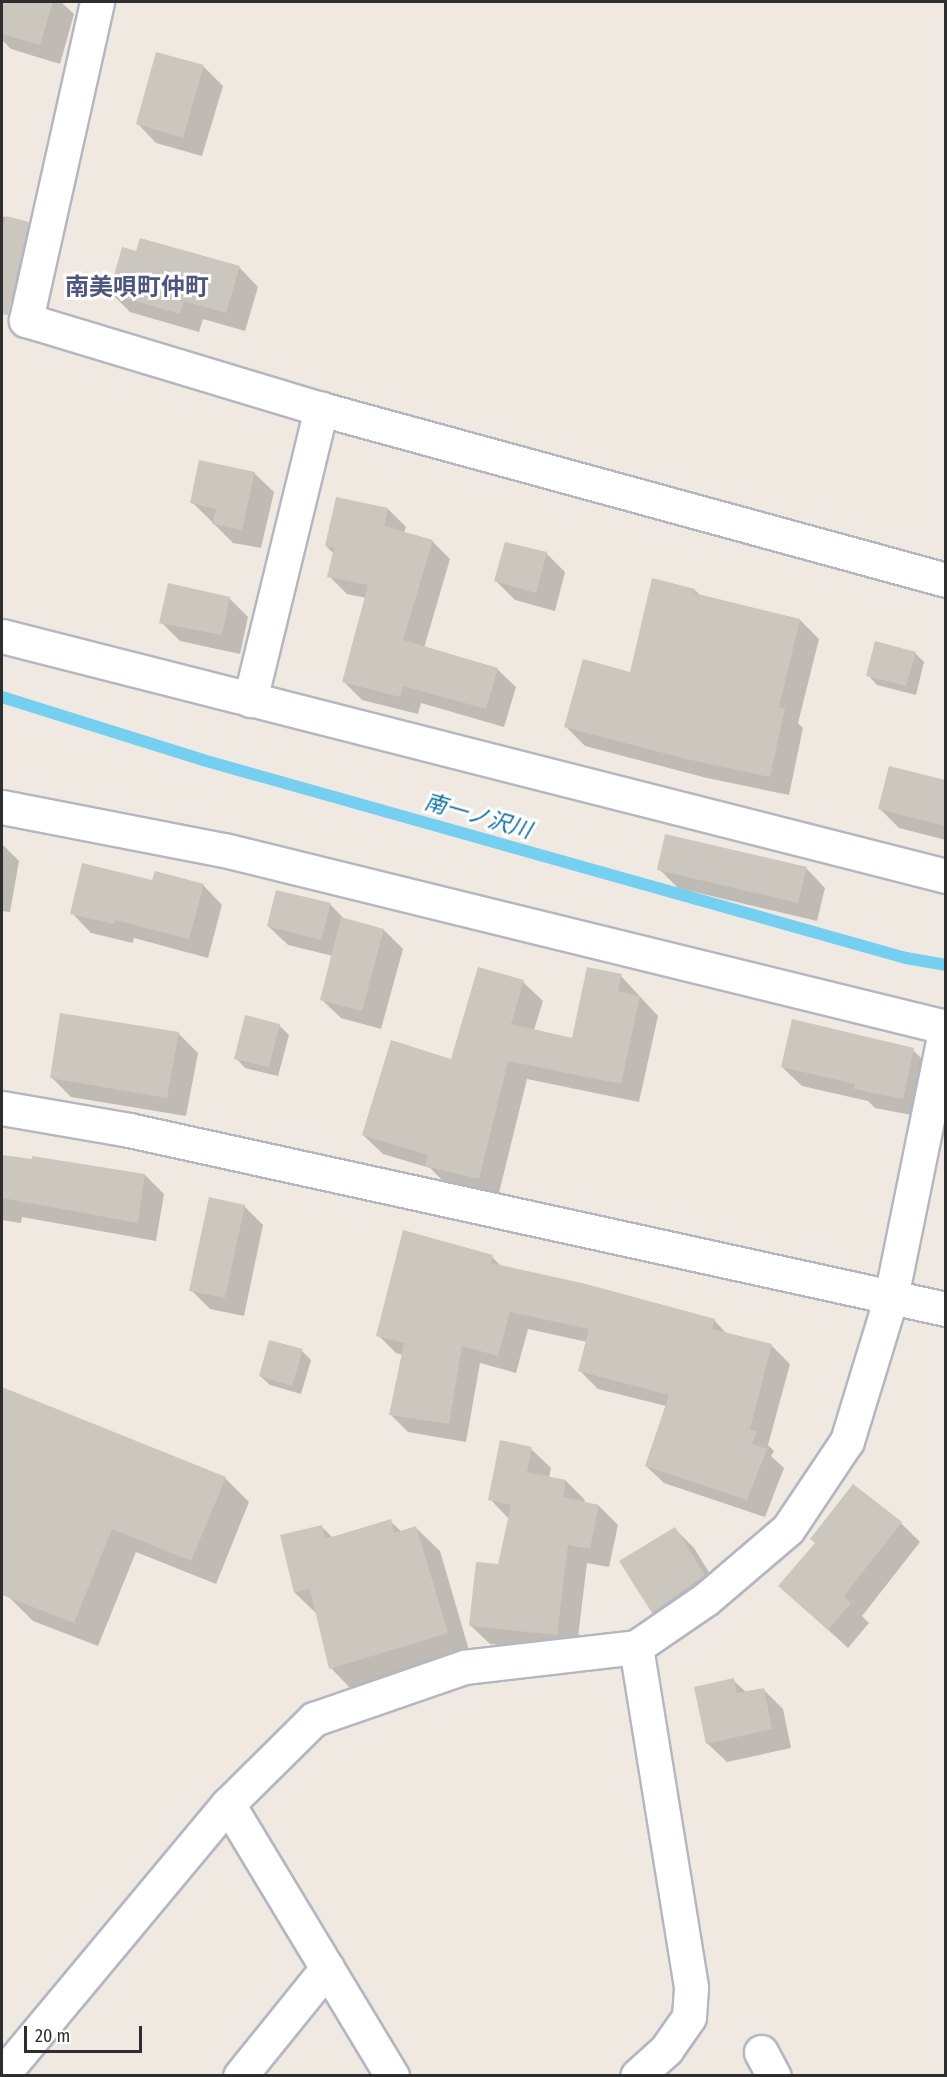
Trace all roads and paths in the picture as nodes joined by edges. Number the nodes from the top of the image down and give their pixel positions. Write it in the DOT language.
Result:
graph roads {
  1 [pos="97,2"];
  2 [pos="321,409"];
  3 [pos="945,580"];
  4 [pos="2,636"];
  5 [pos="250,700"];
  6 [pos="2,807"];
  7 [pos="945,876"];
  8 [pos="945,1027"];
  9 [pos="2,1108"];
  10 [pos="891,1297"];
  11 [pos="945,1309"];
  12 [pos="636,1647"];
  13 [pos="228,1804"];
  14 [pos="327,1968"];
  15 [pos="2,2075"];
  16 [pos="240,2076"];
  17 [pos="392,2076"];
  18 [pos="637,2076"];
  1 -- 2 [label="street"];
  2 -- 3 [label="street"];
  2 -- 5 [label="street"];
  4 -- 5 [label="street"];
  5 -- 7 [label="street"];
  6 -- 8 [label="street"];
  8 -- 10 [label="street"];
  9 -- 10 [label="street"];
  10 -- 11 [label="street"];
  10 -- 12 [label="street"];
  12 -- 13 [label="street"];
  12 -- 18 [label="street"];
  13 -- 14 [label="street"];
  13 -- 15 [label="street"];
  14 -- 16 [label="street"];
  14 -- 17 [label="street"];
}
